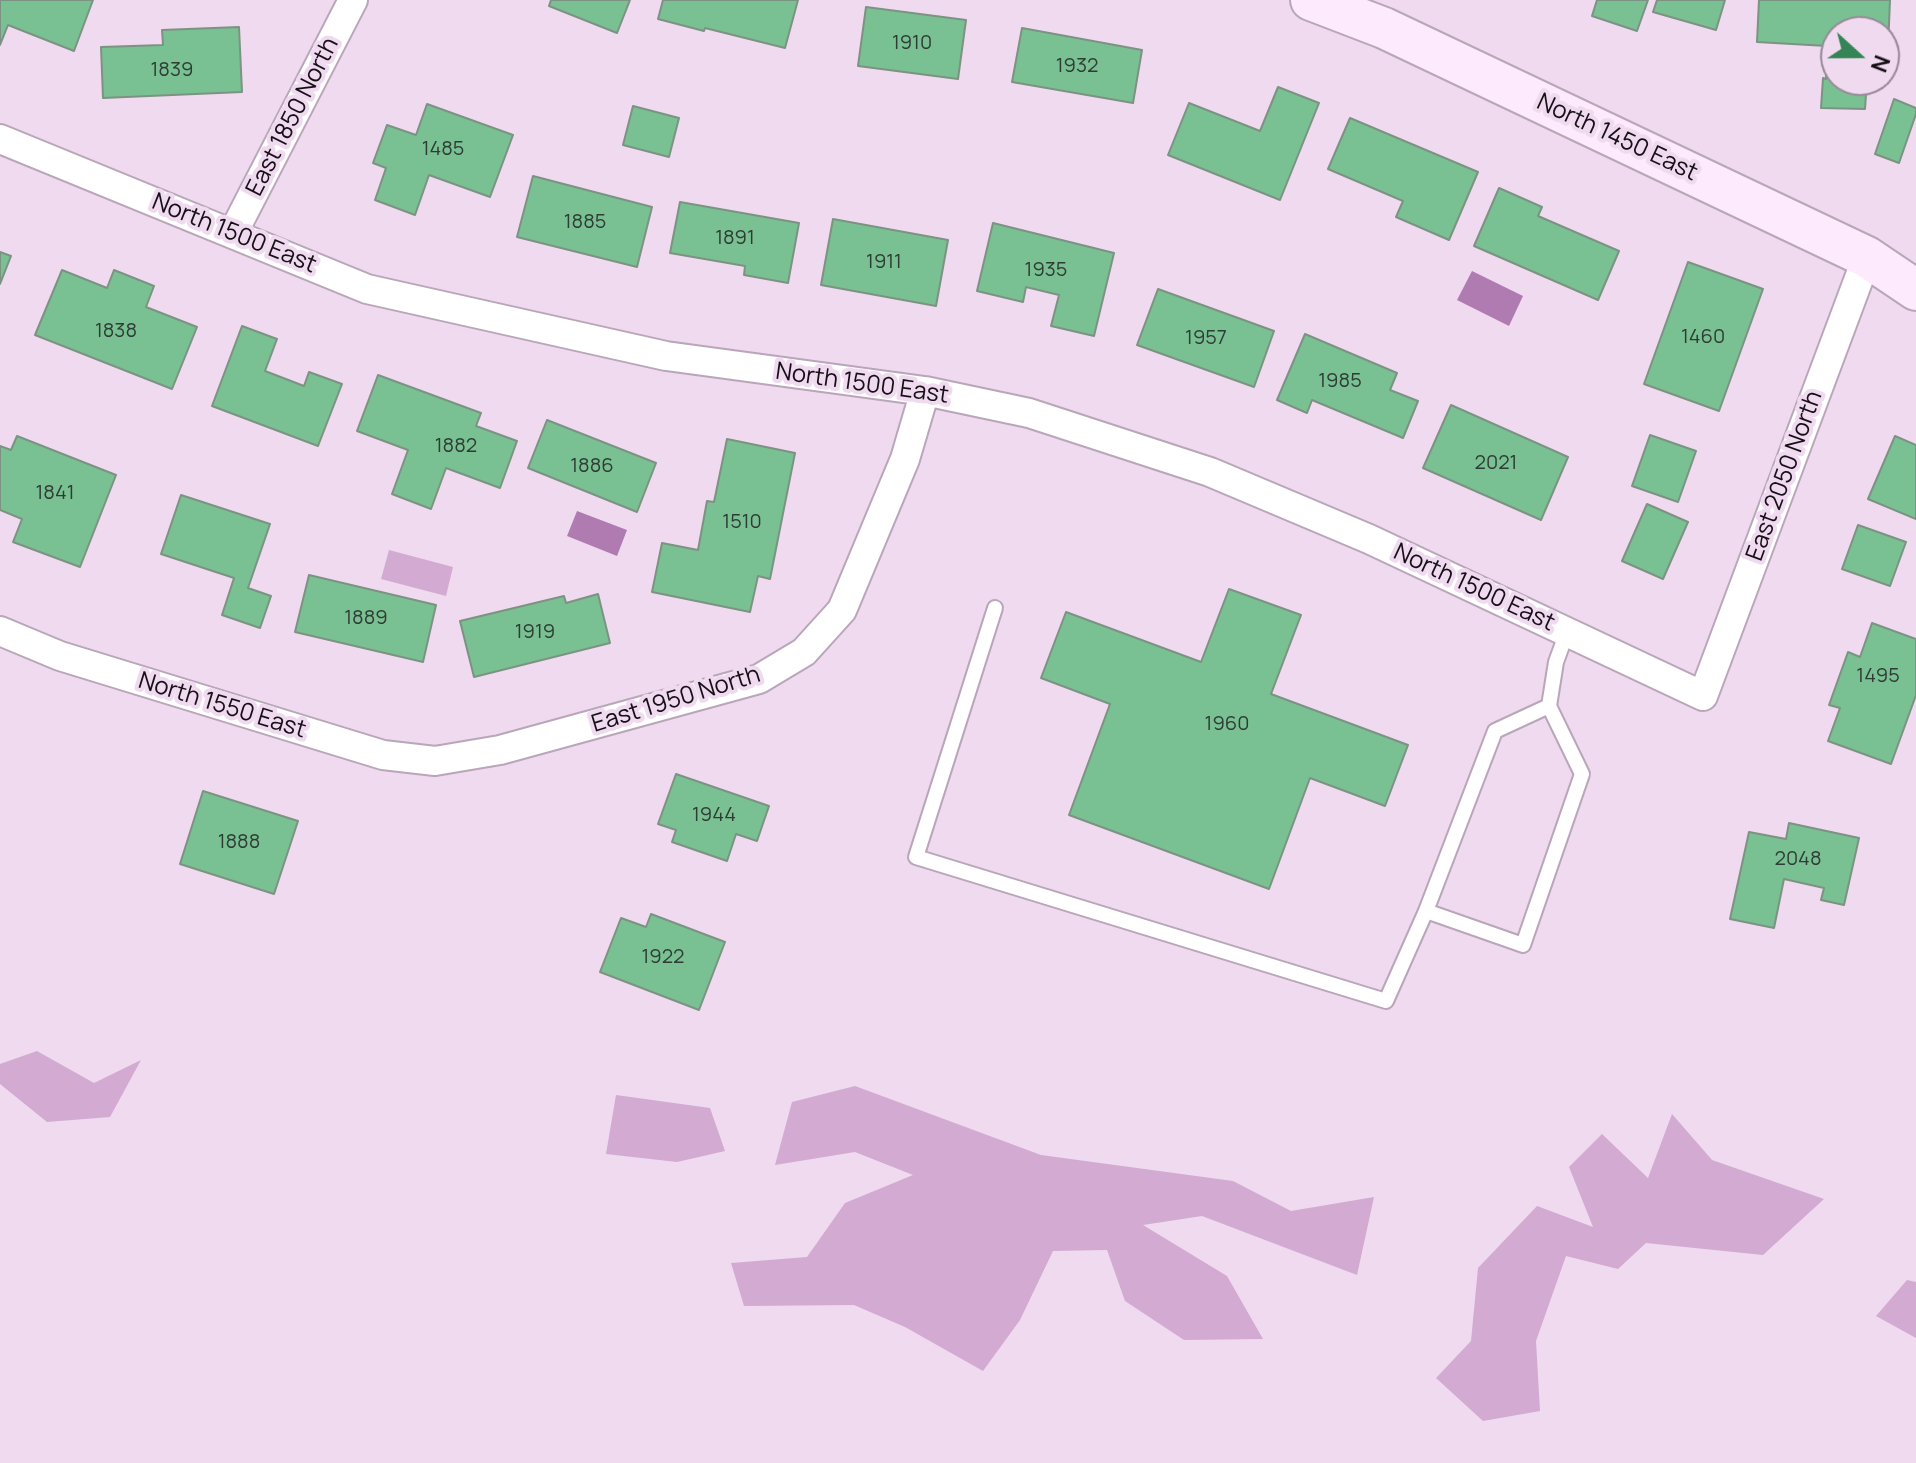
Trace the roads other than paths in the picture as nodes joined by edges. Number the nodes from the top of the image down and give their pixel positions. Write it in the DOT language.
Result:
graph roads {
  1 [pos="353,0"];
  2 [pos="1311,0"];
  3 [pos="0,139"];
  4 [pos="233,233"];
  5 [pos="1867,257"];
  6 [pos="1916,290"];
  7 [pos="925,391"];
  8 [pos="995,608"];
  9 [pos="0,631"];
  10 [pos="1567,632"];
  11 [pos="1703,696"];
  12 [pos="1549,706"];
  13 [pos="449,759"];
  14 [pos="1426,911"];
  1 -- 4 [label="street, East 1850 North"];
  2 -- 5 [label="street, North 1450 East"];
  3 -- 4 [label="street, North 1500 East"];
  4 -- 7 [label="street, North 1500 East"];
  5 -- 6 [label="street, North 1450 East"];
  5 -- 11 [label="street, East 2050 North"];
  7 -- 10 [label="street, North 1500 East"];
  7 -- 13 [label="street, East 1950 North"];
  8 -- 14 [label="lane"];
  9 -- 13 [label="street, North 1550 East"];
  10 -- 11 [label="street, North 1500 East"];
  10 -- 12 [label="lane"];
  12 -- 14 [label="lane"];
  12 -- 14 [label="lane"];
}
